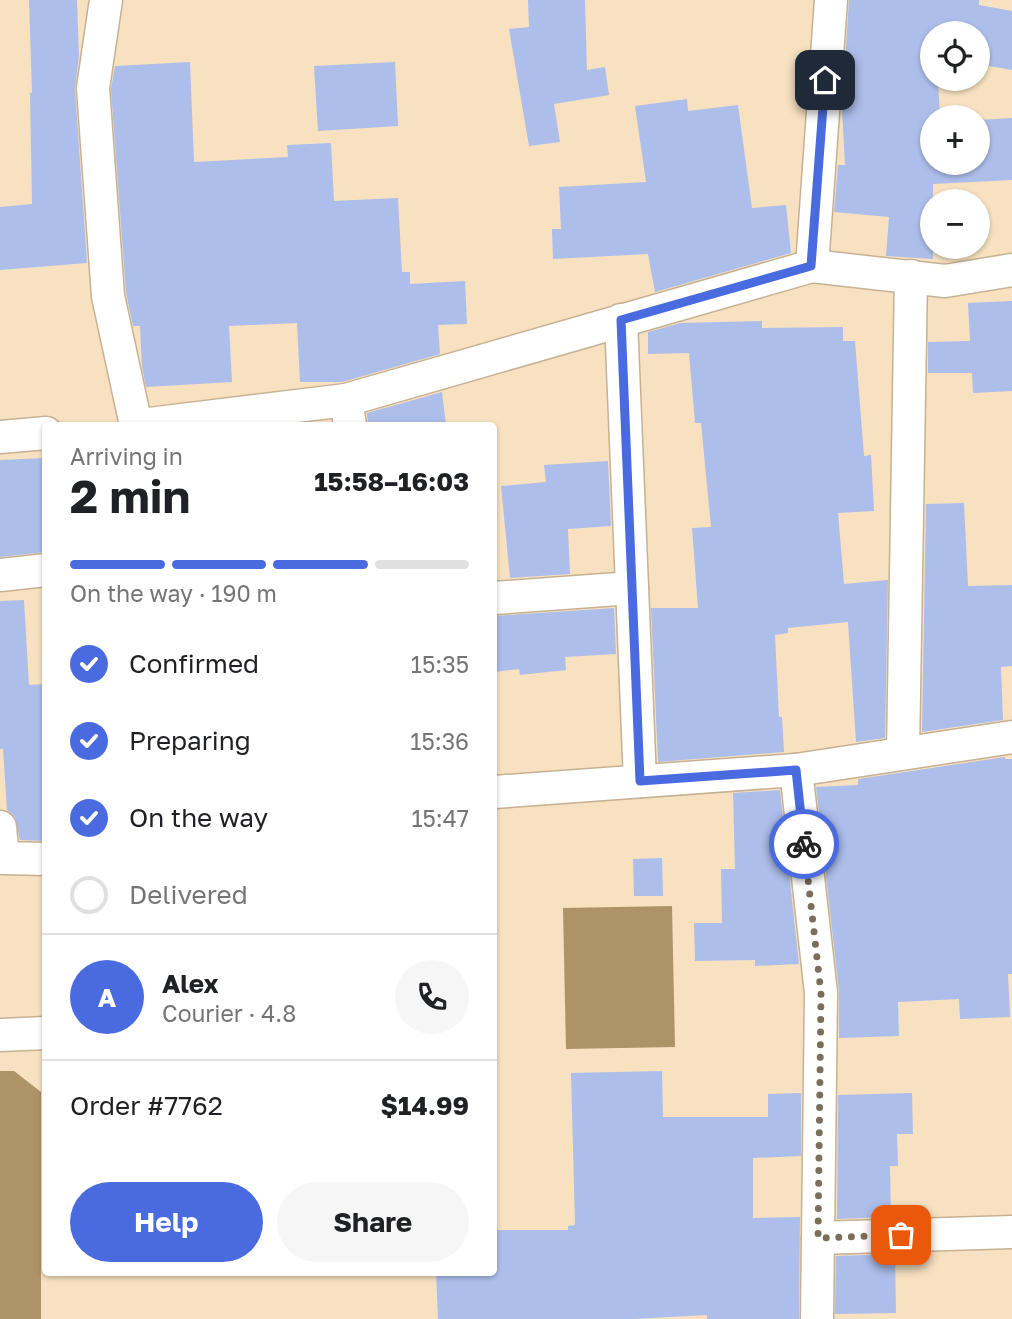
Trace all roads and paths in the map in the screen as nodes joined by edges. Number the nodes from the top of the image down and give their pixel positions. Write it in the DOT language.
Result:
graph roads {
  1 [pos="106,0"];
  2 [pos="831,0"];
  3 [pos="811,266"];
  4 [pos="1012,270"];
  5 [pos="911,276"];
  6 [pos="621,320"];
  7 [pos="348,413"];
  8 [pos="138,422"];
  9 [pos="191,422"];
  10 [pos="42,433"];
  11 [pos="0,436"];
  12 [pos="42,570"];
  13 [pos="0,575"];
  14 [pos="632,588"];
  15 [pos="497,598"];
  16 [pos="1012,737"];
  17 [pos="903,753"];
  18 [pos="796,770"];
  19 [pos="640,781"];
  20 [pos="497,792"];
  21 [pos="0,827"];
  22 [pos="42,859"];
  23 [pos="42,1033"];
  24 [pos="0,1035"];
  25 [pos="1012,1231"];
  26 [pos="818,1238"];
  27 [pos="817,1319"];
  1 -- 8 [label="street"];
  2 -- 3 [label="street"];
  3 -- 5 [label="street"];
  3 -- 6 [label="street"];
  4 -- 5 [label="street"];
  5 -- 17 [label="street"];
  6 -- 7 [label="street"];
  6 -- 14 [label="street"];
  7 -- 9 [label="street"];
  10 -- 11 [label="street"];
  12 -- 13 [label="street"];
  14 -- 15 [label="street"];
  14 -- 19 [label="street"];
  16 -- 17 [label="street"];
  17 -- 18 [label="street"];
  18 -- 19 [label="street"];
  18 -- 26 [label="street"];
  19 -- 20 [label="street"];
  21 -- 22 [label="street"];
  23 -- 24 [label="street"];
  25 -- 26 [label="street"];
  26 -- 27 [label="street"];
}
